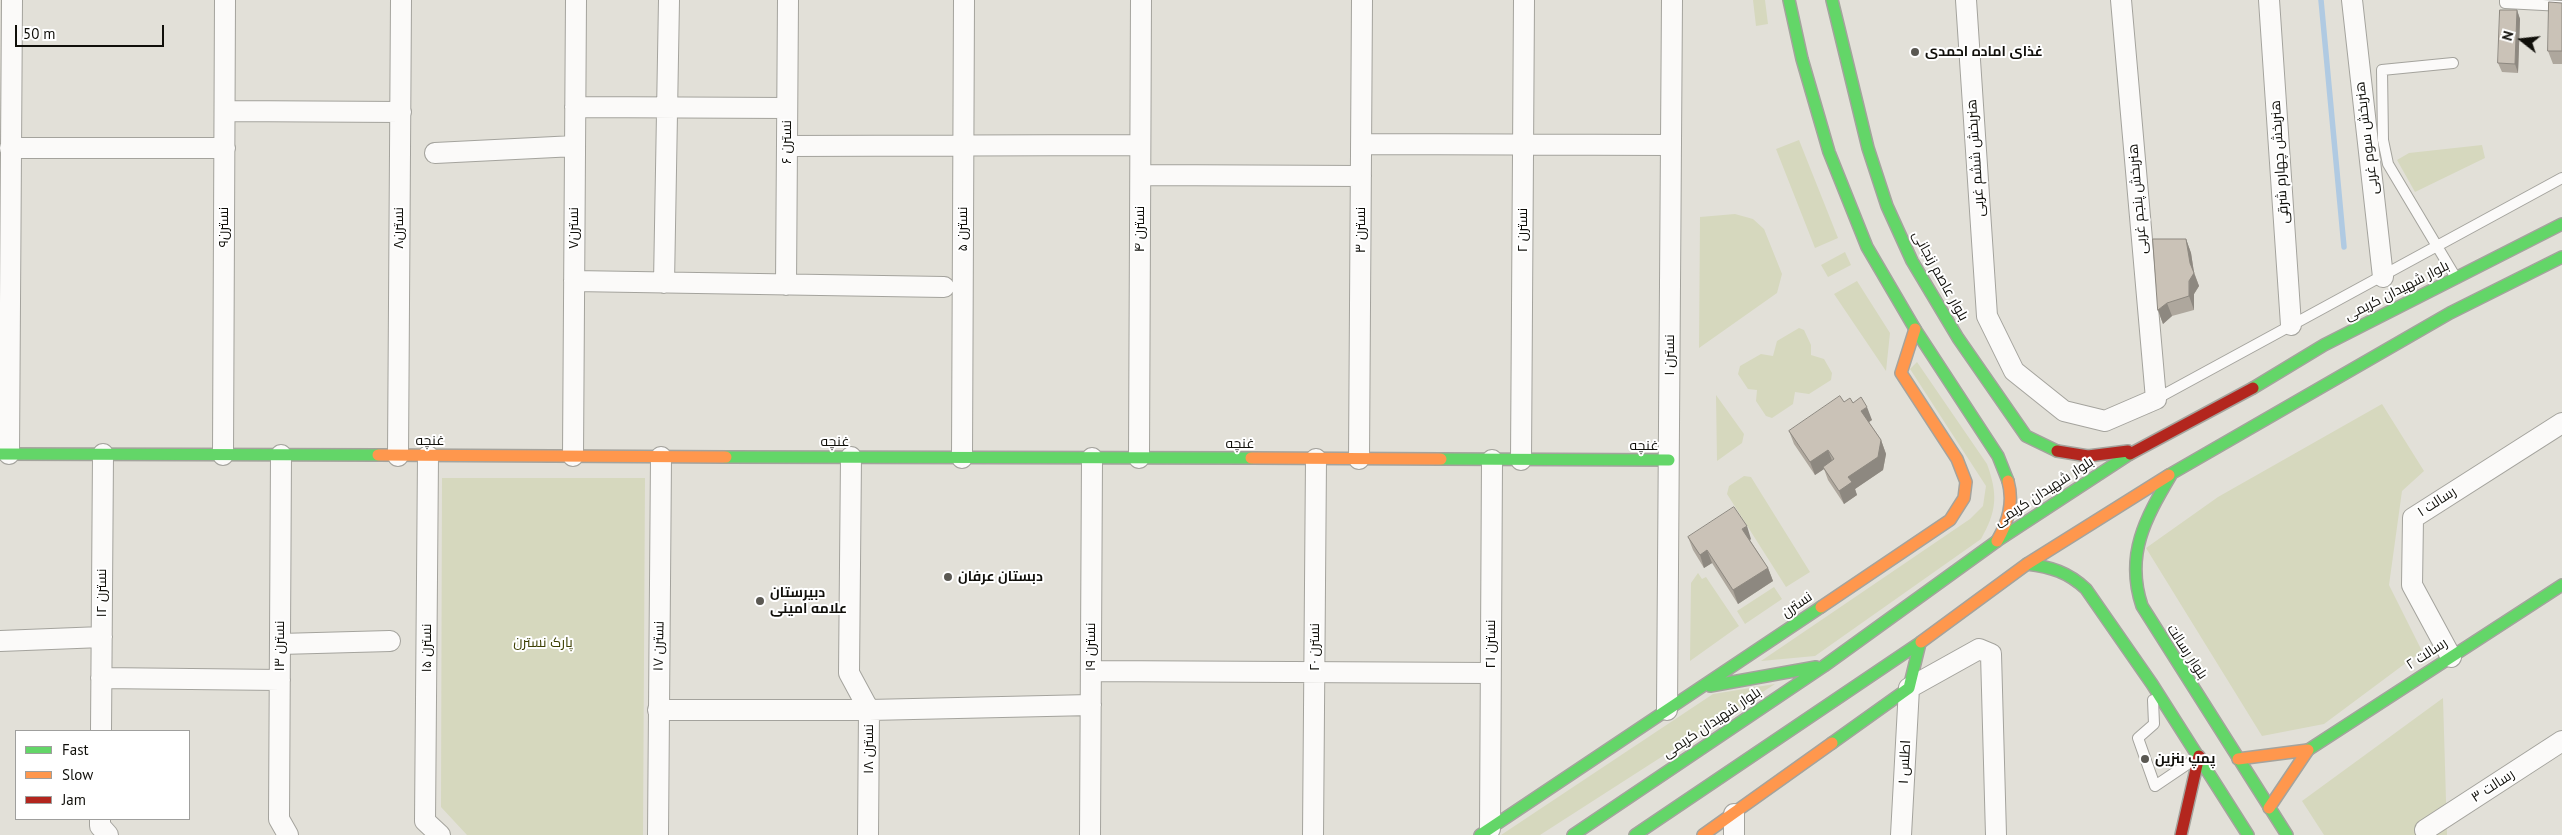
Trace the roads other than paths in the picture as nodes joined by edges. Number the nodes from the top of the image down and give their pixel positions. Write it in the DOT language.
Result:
graph roads {
  1 [pos="12,0"];
  2 [pos="225,0"];
  3 [pos="401,0"];
  4 [pos="576,0"];
  5 [pos="669,0"];
  6 [pos="788,0"];
  7 [pos="964,0"];
  8 [pos="1141,0"];
  9 [pos="1362,0"];
  10 [pos="1524,0"];
  11 [pos="1672,0"];
  12 [pos="1789,0"];
  13 [pos="1832,0"];
  14 [pos="1966,0"];
  15 [pos="2121,0"];
  16 [pos="2269,0"];
  17 [pos="2352,0"];
  18 [pos="2504,0"];
  19 [pos="2562,6"];
  20 [pos="6,45"];
  21 [pos="2453,63"];
  22 [pos="575,107"];
  23 [pos="667,108"];
  24 [pos="787,108"];
  25 [pos="225,111"];
  26 [pos="401,112"];
  27 [pos="1139,144"];
  28 [pos="1361,144"];
  29 [pos="1524,144"];
  30 [pos="963,145"];
  31 [pos="1671,145"];
  32 [pos="575,146"];
  33 [pos="787,146"];
  34 [pos="10,148"];
  35 [pos="225,148"];
  36 [pos="435,153"];
  37 [pos="1140,175"];
  38 [pos="1361,176"];
  39 [pos="2562,178"];
  40 [pos="2562,224"];
  41 [pos="2436,247"];
  42 [pos="2562,258"];
  43 [pos="5,264"];
  44 [pos="2383,276"];
  45 [pos="2456,278"];
  46 [pos="574,281"];
  47 [pos="664,283"];
  48 [pos="786,285"];
  49 [pos="944,287"];
  50 [pos="2291,325"];
  51 [pos="1916,329"];
  52 [pos="2156,399"];
  53 [pos="2562,423"];
  54 [pos="2139,448"];
  55 [pos="4,454"];
  56 [pos="103,454"];
  57 [pos="223,455"];
  58 [pos="281,455"];
  59 [pos="398,456"];
  60 [pos="428,456"];
  61 [pos="573,456"];
  62 [pos="661,456"];
  63 [pos="851,457"];
  64 [pos="962,458"];
  65 [pos="1092,458"];
  66 [pos="1139,458"];
  67 [pos="1316,459"];
  68 [pos="1359,459"];
  69 [pos="1492,460"];
  70 [pos="1521,460"];
  71 [pos="1669,460"];
  72 [pos="2174,472"];
  73 [pos="1997,541"];
  74 [pos="2027,564"];
  75 [pos="2562,584"];
  76 [pos="102,638"];
  77 [pos="0,641"];
  78 [pos="390,641"];
  79 [pos="1920,643"];
  80 [pos="280,644"];
  81 [pos="2451,656"];
  82 [pos="1824,666"];
  83 [pos="1091,671"];
  84 [pos="1315,672"];
  85 [pos="1490,673"];
  86 [pos="101,678"];
  87 [pos="280,680"];
  88 [pos="2152,684"];
  89 [pos="1701,687"];
  90 [pos="1909,688"];
  91 [pos="1091,705"];
  92 [pos="658,710"];
  93 [pos="869,710"];
  94 [pos="1667,710"];
  95 [pos="101,730"];
  96 [pos="2562,741"];
  97 [pos="2308,750"];
  98 [pos="2199,756"];
  99 [pos="2238,759"];
  100 [pos="2269,808"];
  101 [pos="1734,814"];
  102 [pos="100,820"];
  103 [pos="2425,830"];
  104 [pos="1485,832"];
  105 [pos="108,835"];
  106 [pos="288,835"];
  107 [pos="440,835"];
  108 [pos="658,835"];
  109 [pos="868,835"];
  110 [pos="1090,835"];
  111 [pos="1313,835"];
  112 [pos="1573,835"];
  113 [pos="1635,835"];
  114 [pos="1702,835"];
  115 [pos="1734,835"];
  116 [pos="1901,835"];
  117 [pos="1996,835"];
  118 [pos="2181,835"];
  119 [pos="2248,835"];
  120 [pos="2287,835"];
  1 -- 20 [label="street"];
  2 -- 25 [label="street, نسترن۹"];
  3 -- 26 [label="street, نسترن۸"];
  4 -- 22 [label="street, نسترن۷"];
  5 -- 23 [label="street"];
  6 -- 24 [label="street, نسترن ۶"];
  7 -- 30 [label="street, نسترن ۵"];
  8 -- 27 [label="street, نسترن ۴"];
  9 -- 28 [label="street, نسترن ۳"];
  10 -- 29 [label="street, نسترن ۲"];
  11 -- 31 [label="street, نسترن ۱"];
  12 -- 51 [label="main road"];
  13 -- 54 [label="main road, بلوار عاصم زنجانی"];
  14 -- 52 [label="street, هنربخش ششم غربی"];
  15 -- 52 [label="street, هنربخش پنجم غربی"];
  16 -- 50 [label="street, هنربخش چهارم شرقی"];
  17 -- 44 [label="street, هنربخش سوم غربی"];
  18 -- 19 [label="lane"];
  20 -- 34 [label="street"];
  21 -- 41 [label="lane"];
  22 -- 23 [label="street"];
  22 -- 32 [label="street, نسترن۷"];
  23 -- 24 [label="street"];
  23 -- 47 [label="street"];
  24 -- 33 [label="street, نسترن ۶"];
  25 -- 26 [label="street"];
  25 -- 35 [label="street, نسترن۹"];
  26 -- 59 [label="street, نسترن۸"];
  27 -- 30 [label="street"];
  27 -- 37 [label="street, نسترن ۴"];
  28 -- 29 [label="street"];
  28 -- 38 [label="street, نسترن ۳"];
  29 -- 31 [label="street"];
  29 -- 70 [label="street, نسترن ۲"];
  30 -- 33 [label="street"];
  30 -- 64 [label="street, نسترن ۵"];
  31 -- 71 [label="street, نسترن ۱"];
  32 -- 36 [label="street"];
  32 -- 46 [label="street, نسترن۷"];
  33 -- 48 [label="street, نسترن ۶"];
  34 -- 35 [label="street"];
  34 -- 43 [label="street"];
  35 -- 57 [label="street, نسترن۹"];
  37 -- 38 [label="street"];
  37 -- 66 [label="street, نسترن ۴"];
  38 -- 68 [label="street, نسترن ۳"];
  39 -- 41 [label="lane"];
  40 -- 45 [label="main road, بلوار شهیدان کریمی"];
  41 -- 44 [label="lane"];
  41 -- 45 [label="lane"];
  42 -- 72 [label="main road"];
  43 -- 55 [label="street"];
  44 -- 50 [label="lane"];
  45 -- 54 [label="main road, بلوار شهیدان کریمی"];
  46 -- 47 [label="street"];
  46 -- 61 [label="street, نسترن۷"];
  47 -- 48 [label="street"];
  48 -- 49 [label="street"];
  50 -- 52 [label="lane"];
  51 -- 73 [label="main road"];
  51 -- 89 [label="main road, نسترن"];
  53 -- 81 [label="street, رسالت ۱"];
  54 -- 73 [label="main road, بلوار شهیدان کریمی"];
  55 -- 56 [label="main road, غنچه"];
  56 -- 57 [label="main road, غنچه"];
  56 -- 76 [label="street, نسترن ۱۲"];
  57 -- 58 [label="main road, غنچه"];
  58 -- 59 [label="main road, غنچه"];
  58 -- 80 [label="street, نسترن ۱۳"];
  59 -- 60 [label="main road, غنچه"];
  60 -- 61 [label="main road, غنچه"];
  60 -- 107 [label="street, نسترن ۱۵"];
  61 -- 62 [label="main road, غنچه"];
  62 -- 63 [label="main road, غنچه"];
  62 -- 92 [label="street, نسترن ۱۷"];
  63 -- 64 [label="main road, غنچه"];
  63 -- 93 [label="street, نسترن ۱۸"];
  64 -- 65 [label="main road, غنچه"];
  65 -- 66 [label="main road, غنچه"];
  65 -- 83 [label="street, نسترن ۱۹"];
  66 -- 67 [label="main road, غنچه"];
  67 -- 68 [label="main road, غنچه"];
  67 -- 84 [label="street, نسترن ۲۰"];
  68 -- 69 [label="main road, غنچه"];
  69 -- 70 [label="main road, غنچه"];
  69 -- 85 [label="street, نسترن ۲۱"];
  70 -- 71 [label="main road, غنچه"];
  71 -- 94 [label="street, نسترن ۱"];
  72 -- 74 [label="main road"];
  72 -- 99 [label="main road, بلوار رسالت"];
  73 -- 82 [label="main road, بلوار شهیدان کریمی"];
  74 -- 79 [label="main road"];
  74 -- 88 [label="main road"];
  75 -- 81 [label="main road, رسالت ۲"];
  76 -- 77 [label="street"];
  76 -- 86 [label="street, نسترن ۱۲"];
  78 -- 80 [label="street"];
  79 -- 90 [label="main road"];
  79 -- 113 [label="main road"];
  80 -- 87 [label="street, نسترن ۱۳"];
  81 -- 97 [label="main road, رسالت ۲"];
  82 -- 89 [label="main road"];
  82 -- 112 [label="main road, بلوار شهیدان کریمی"];
  83 -- 84 [label="street"];
  83 -- 91 [label="street, نسترن ۱۹"];
  84 -- 85 [label="street"];
  84 -- 111 [label="street, نسترن ۲۰"];
  85 -- 104 [label="street, نسترن ۲۱"];
  86 -- 87 [label="street"];
  86 -- 95 [label="street, نسترن ۱۲"];
  87 -- 106 [label="street, نسترن ۱۳"];
  88 -- 98 [label="main road"];
  88 -- 98 [label="lane"];
  89 -- 94 [label="main road, نسترن"];
  90 -- 101 [label="main road"];
  90 -- 116 [label="street, اطلس ۱"];
  90 -- 117 [label="street"];
  91 -- 93 [label="street"];
  91 -- 110 [label="street, نسترن ۱۹"];
  92 -- 93 [label="street"];
  92 -- 108 [label="street, نسترن ۱۷"];
  93 -- 109 [label="street, نسترن ۱۸"];
  94 -- 104 [label="main road, نسترن"];
  96 -- 103 [label="street, رسالت ۳"];
  97 -- 99 [label="main road"];
  97 -- 100 [label="main road"];
  98 -- 118 [label="main road"];
  98 -- 119 [label="main road"];
  99 -- 100 [label="main road, بلوار رسالت"];
  100 -- 120 [label="main road, بلوار رسالت"];
  101 -- 114 [label="main road"];
  101 -- 115 [label="street"];
  102 -- 105 [label="street"];
}
